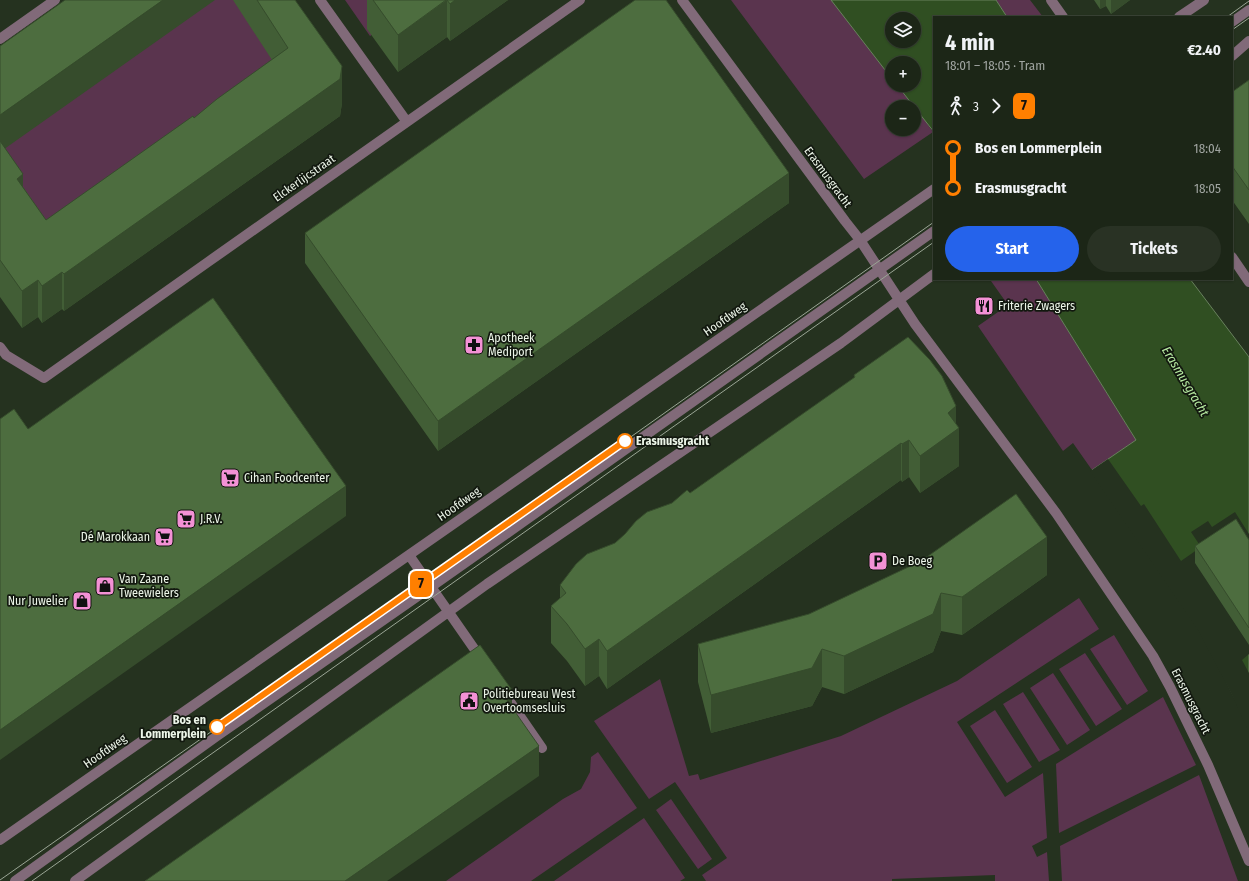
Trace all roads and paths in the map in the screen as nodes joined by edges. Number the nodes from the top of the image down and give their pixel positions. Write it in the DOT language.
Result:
graph roads {
  1 [pos="55,0"];
  2 [pos="320,0"];
  3 [pos="580,0"];
  4 [pos="682,0"];
  5 [pos="1051,0"];
  6 [pos="1204,0"];
  7 [pos="1249,10"];
  8 [pos="1062,16"];
  9 [pos="1180,16"];
  10 [pos="1233,21"];
  11 [pos="0,39"];
  12 [pos="1249,41"];
  13 [pos="1233,55"];
  14 [pos="407,122"];
  15 [pos="933,190"];
  16 [pos="933,232"];
  17 [pos="860,240"];
  18 [pos="1233,258"];
  19 [pos="880,269"];
  20 [pos="933,275"];
  21 [pos="1249,282"];
  22 [pos="899,300"];
  23 [pos="0,347"];
  24 [pos="409,554"];
  25 [pos="431,587"];
  26 [pos="448,612"];
  27 [pos="488,669"];
  28 [pos="497,682"];
  29 [pos="542,748"];
  30 [pos="0,840"];
  31 [pos="1249,861"];
  32 [pos="15,881"];
  33 [pos="75,881"];
  1 -- 11 [label="street"];
  2 -- 14 [label="street"];
  3 -- 14 [label="street, Elckerlijcstraat"];
  4 -- 17 [label="street, Erasmusgracht"];
  5 -- 8 [label="street"];
  6 -- 9 [label="street"];
  7 -- 10 [label="street"];
  12 -- 13 [label="street"];
  14 -- 23 [label="street, Elckerlijcstraat"];
  15 -- 17 [label="street, Hoofdweg"];
  16 -- 19 [label="street"];
  17 -- 19 [label="street, Erasmusgracht"];
  17 -- 24 [label="street, Hoofdweg"];
  18 -- 21 [label="street"];
  19 -- 22 [label="street, Erasmusgracht"];
  19 -- 25 [label="street"];
  20 -- 22 [label="street"];
  22 -- 26 [label="street"];
  22 -- 31 [label="street, Erasmusgracht"];
  24 -- 25 [label="street"];
  24 -- 30 [label="street, Hoofdweg"];
  25 -- 26 [label="street"];
  25 -- 32 [label="street"];
  26 -- 27 [label="street"];
  26 -- 33 [label="street"];
  28 -- 29 [label="street"];
}
